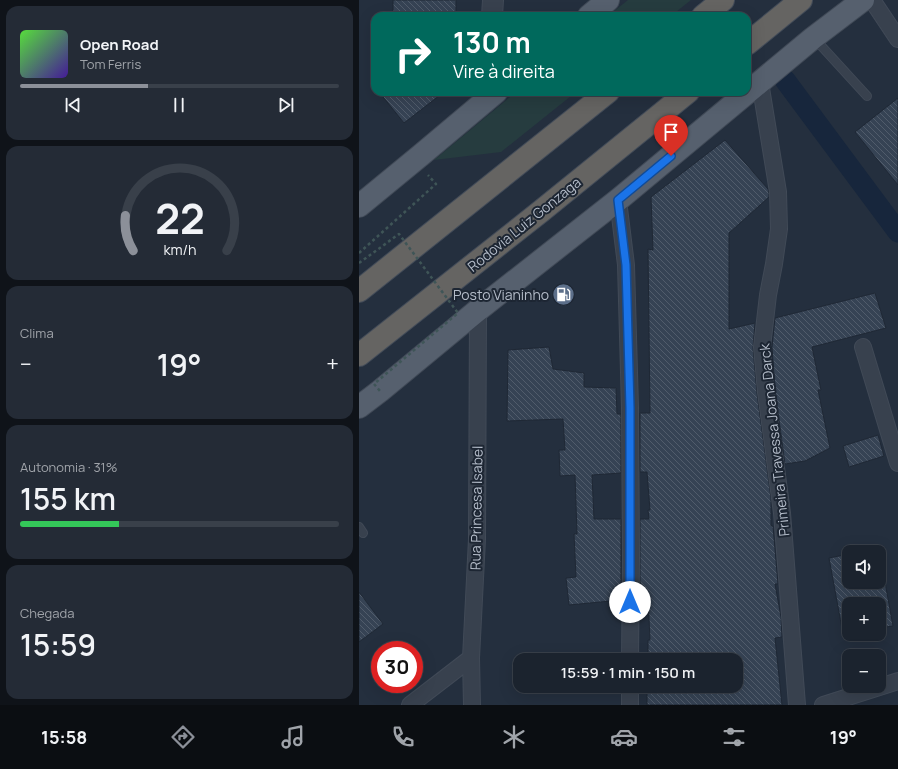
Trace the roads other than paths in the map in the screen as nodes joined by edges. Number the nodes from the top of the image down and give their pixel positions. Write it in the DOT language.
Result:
graph roads {
  1 [pos="493,0"];
  2 [pos="608,0"];
  3 [pos="723,0"];
  4 [pos="801,0"];
  5 [pos="863,0"];
  6 [pos="872,0"];
  7 [pos="492,12"];
  8 [pos="594,12"];
  9 [pos="708,12"];
  10 [pos="813,38"];
  11 [pos="898,39"];
  12 [pos="751,41"];
  13 [pos="760,82"];
  14 [pos="751,89"];
  15 [pos="488,96"];
  16 [pos="603,96"];
  17 [pos="683,96"];
  18 [pos="743,96"];
  19 [pos="867,96"];
  20 [pos="618,200"];
  21 [pos="359,206"];
  22 [pos="359,291"];
  23 [pos="478,310"];
  24 [pos="863,347"];
  25 [pos="359,355"];
  26 [pos="359,407"];
  27 [pos="898,463"];
  28 [pos="630,653"];
  29 [pos="471,658"];
  30 [pos="898,681"];
  31 [pos="630,693"];
  32 [pos="410,705"];
  33 [pos="472,705"];
  34 [pos="630,705"];
  35 [pos="797,705"];
  36 [pos="823,705"];
  1 -- 7 [label="street"];
  2 -- 8 [label="main road"];
  3 -- 9 [label="highway"];
  4 -- 12 [label="highway"];
  5 -- 10 [label="main road"];
  6 -- 11 [label="street"];
  10 -- 13 [label="main road"];
  10 -- 19 [label="lane"];
  13 -- 14 [label="main road"];
  13 -- 35 [label="street, Primeira Travessa Joana Darck"];
  15 -- 21 [label="main road"];
  16 -- 22 [label="highway"];
  17 -- 25 [label="highway, Rodovia Luiz Gonzaga"];
  18 -- 20 [label="main road"];
  20 -- 23 [label="main road"];
  20 -- 28 [label="street"];
  23 -- 26 [label="main road"];
  23 -- 29 [label="street, Rua Princesa Isabel"];
  24 -- 27 [label="street"];
  29 -- 32 [label="street"];
  29 -- 33 [label="street, Rua Princesa Isabel"];
  30 -- 36 [label="street"];
  31 -- 34 [label="street"];
}
